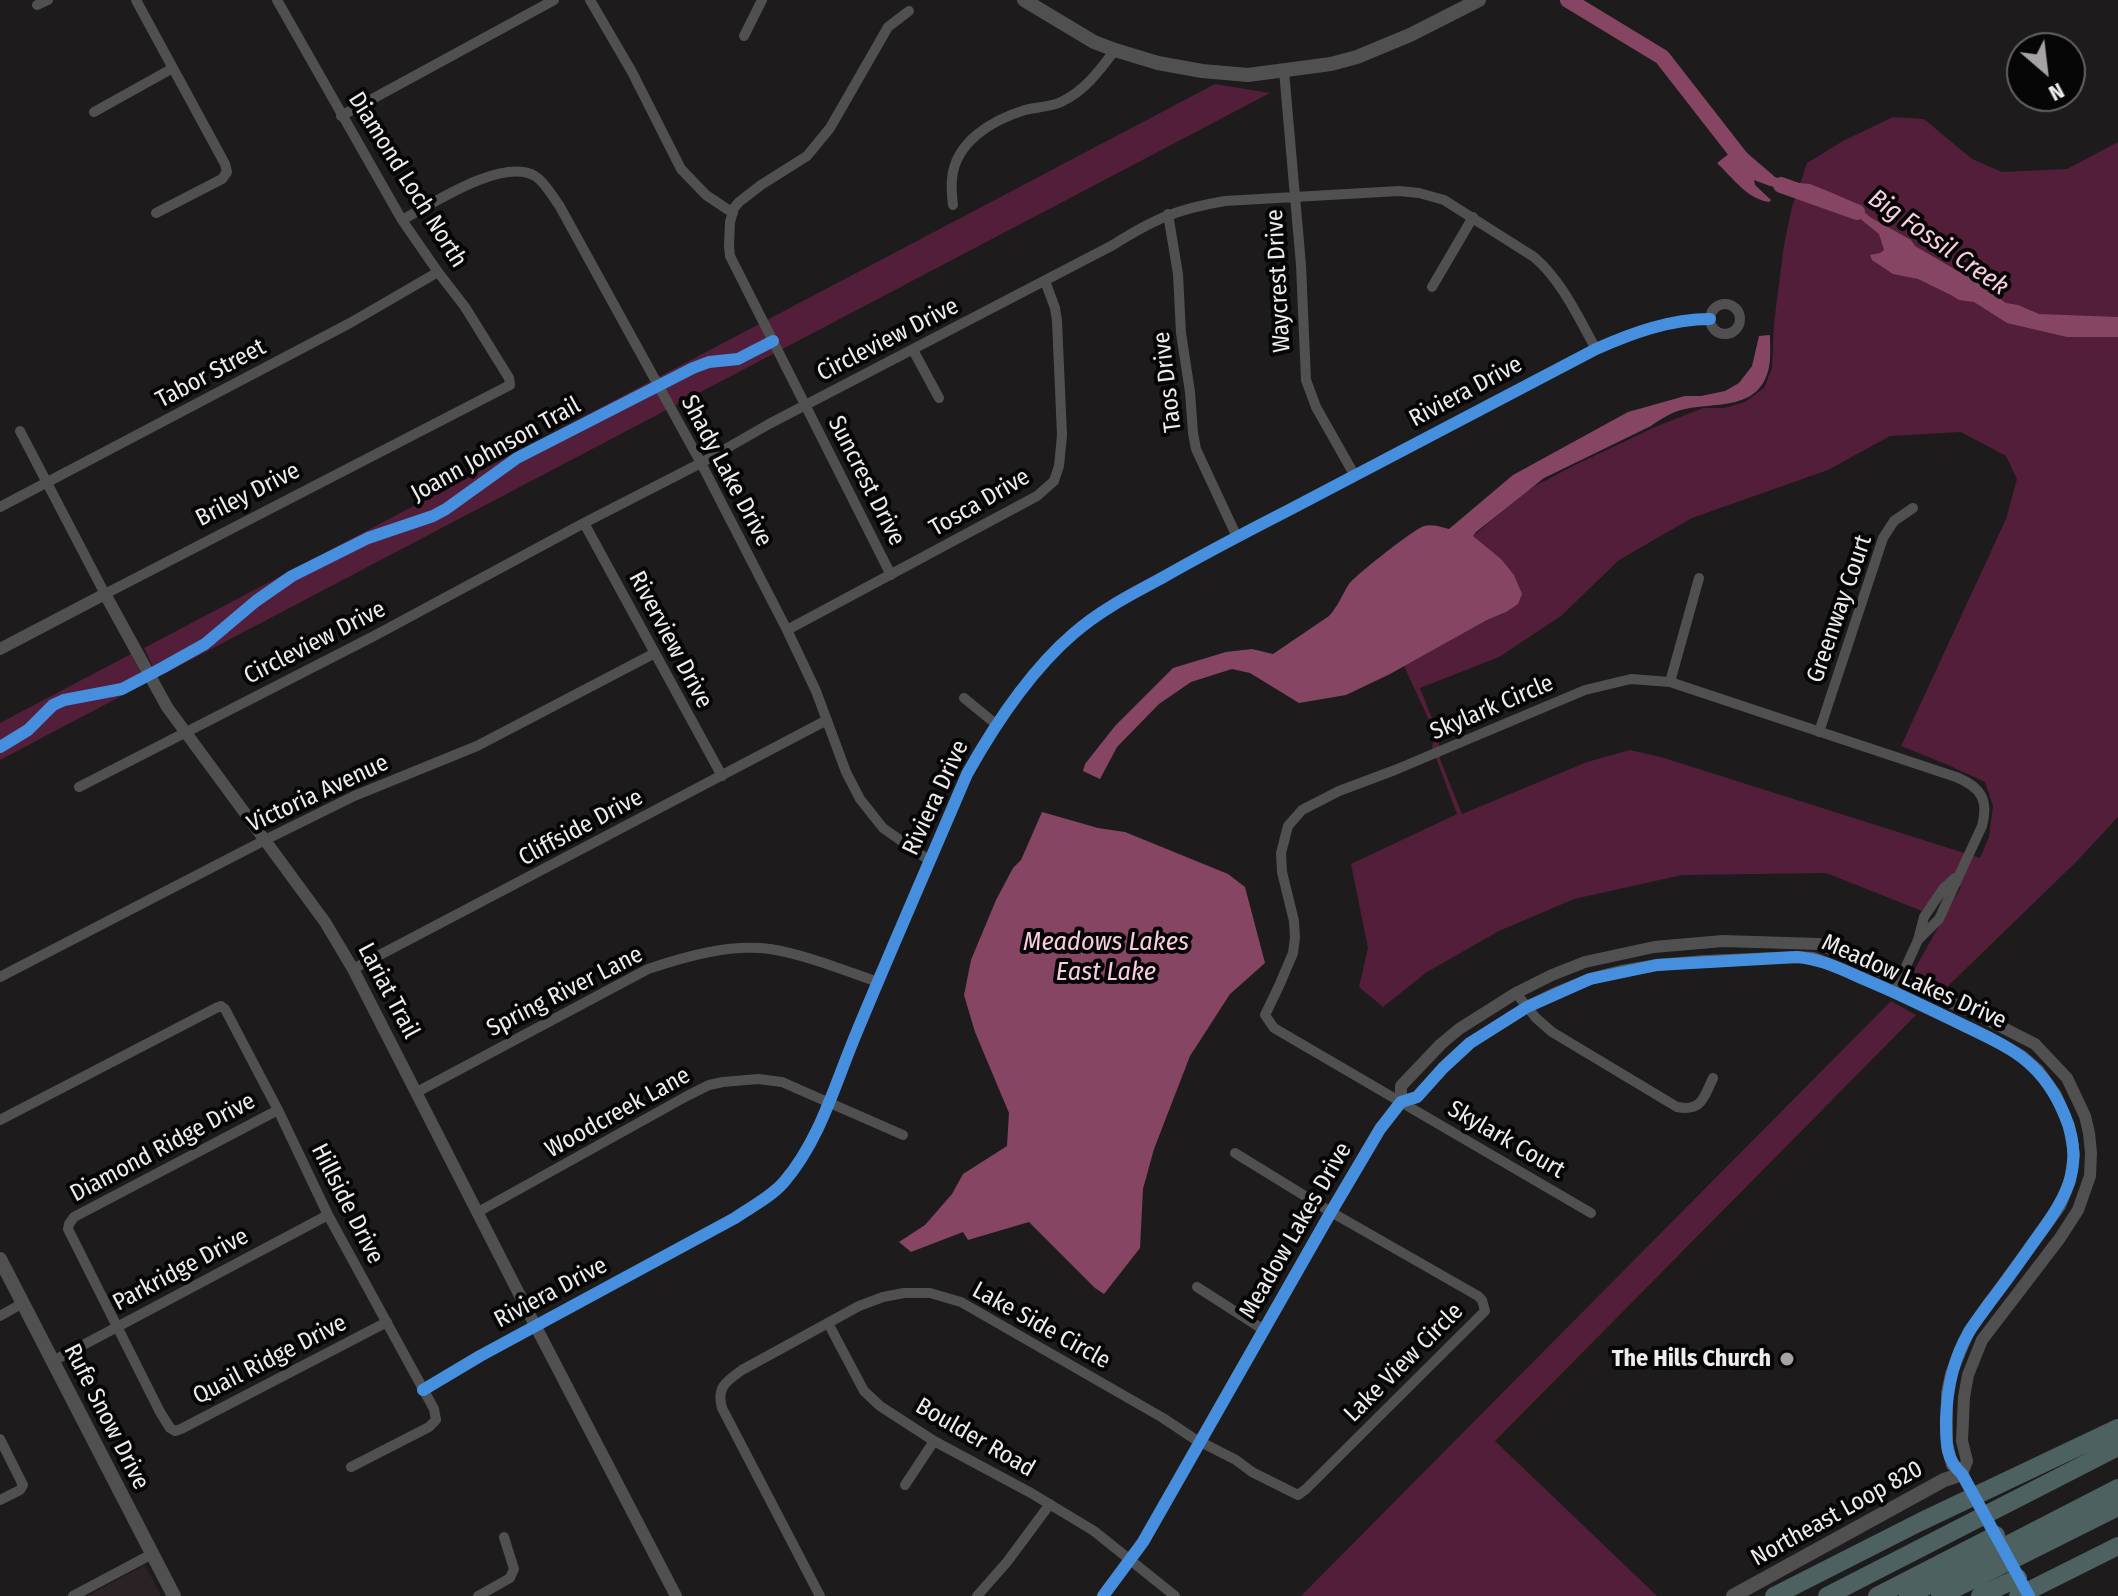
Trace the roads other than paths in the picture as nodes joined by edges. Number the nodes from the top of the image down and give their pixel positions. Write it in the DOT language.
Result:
graph roads {
  1 [pos="136,0"];
  2 [pos="277,0"];
  3 [pos="554,0"];
  4 [pos="590,0"];
  5 [pos="762,0"];
  6 [pos="1024,0"];
  7 [pos="1479,0"];
  8 [pos="909,11"];
  9 [pos="744,36"];
  10 [pos="1115,50"];
  11 [pos="173,68"];
  12 [pos="1284,71"];
  13 [pos="94,112"];
  14 [pos="341,116"];
  15 [pos="1295,197"];
  16 [pos="953,205"];
  17 [pos="156,213"];
  18 [pos="733,213"];
  19 [pos="1168,214"];
  20 [pos="1473,217"];
  21 [pos="402,220"];
  22 [pos="438,272"];
  23 [pos="1045,281"];
  24 [pos="1432,287"];
  25 [pos="1710,319"];
  26 [pos="1596,349"];
  27 [pos="913,350"];
  28 [pos="509,378"];
  29 [pos="939,398"];
  30 [pos="805,405"];
  31 [pos="20,431"];
  32 [pos="701,463"];
  33 [pos="1355,476"];
  34 [pos="47,483"];
  35 [pos="0,507"];
  36 [pos="1913,508"];
  37 [pos="584,523"];
  38 [pos="1237,537"];
  39 [pos="891,575"];
  40 [pos="1699,578"];
  41 [pos="105,594"];
  42 [pos="787,630"];
  43 [pos="0,649"];
  44 [pos="655,653"];
  45 [pos="1670,682"];
  46 [pos="964,698"];
  47 [pos="827,720"];
  48 [pos="997,725"];
  49 [pos="185,731"];
  50 [pos="1819,732"];
  51 [pos="722,776"];
  52 [pos="79,787"];
  53 [pos="265,840"];
  54 [pos="930,861"];
  55 [pos="353,969"];
  56 [pos="0,977"];
  57 [pos="1899,979"];
  58 [pos="878,982"];
  59 [pos="1894,992"];
  60 [pos="1516,993"];
  61 [pos="1527,1007"];
  62 [pos="1713,1078"];
  63 [pos="417,1092"];
  64 [pos="1401,1102"];
  65 [pos="829,1103"];
  66 [pos="278,1110"];
  67 [pos="0,1120"];
  68 [pos="903,1135"];
  69 [pos="1235,1153"];
  70 [pos="478,1212"];
  71 [pos="1331,1212"];
  72 [pos="1591,1213"];
  73 [pos="328,1215"];
  74 [pos="0,1259"];
  75 [pos="1197,1287"];
  76 [pos="23,1303"];
  77 [pos="0,1316"];
  78 [pos="387,1322"];
  79 [pos="828,1323"];
  80 [pos="117,1327"];
  81 [pos="536,1327"];
  82 [pos="1264,1330"];
  83 [pos="53,1361"];
  84 [pos="423,1390"];
  85 [pos="2118,1428"];
  86 [pos="0,1439"];
  87 [pos="934,1441"];
  88 [pos="1200,1441"];
  89 [pos="2118,1447"];
  90 [pos="351,1467"];
  91 [pos="1962,1474"];
  92 [pos="905,1485"];
  93 [pos="2118,1488"];
  94 [pos="0,1500"];
  95 [pos="1050,1504"];
  96 [pos="2118,1507"];
  97 [pos="1996,1535"];
  98 [pos="504,1537"];
  99 [pos="2118,1546"];
  100 [pos="152,1554"];
  101 [pos="1131,1560"];
  102 [pos="2018,1587"];
  103 [pos="1982,1595"];
  104 [pos="73,1596"];
  105 [pos="174,1596"];
  106 [pos="478,1596"];
  107 [pos="676,1596"];
  108 [pos="820,1596"];
  109 [pos="977,1596"];
  110 [pos="1103,1596"];
  111 [pos="1175,1596"];
  112 [pos="1733,1596"];
  113 [pos="1774,1596"];
  114 [pos="1827,1596"];
  115 [pos="1877,1596"];
  116 [pos="1908,1596"];
  117 [pos="1940,1596"];
  118 [pos="2029,1596"];
  1 -- 11 [label="street"];
  2 -- 14 [label="street, Diamond Loch North"];
  3 -- 14 [label="street"];
  4 -- 18 [label="street"];
  5 -- 9 [label="street"];
  6 -- 10 [label="main road"];
  7 -- 12 [label="main road"];
  8 -- 18 [label="street"];
  10 -- 12 [label="main road"];
  10 -- 16 [label="street"];
  11 -- 13 [label="street"];
  11 -- 17 [label="street"];
  12 -- 15 [label="street, Waycrest Drive"];
  14 -- 21 [label="street, Diamond Loch North"];
  15 -- 19 [label="street, Circleview Drive"];
  15 -- 20 [label="street, Circleview Drive"];
  15 -- 33 [label="street, Waycrest Drive"];
  18 -- 30 [label="street, Suncrest Drive"];
  19 -- 23 [label="street, Circleview Drive"];
  19 -- 38 [label="street, Taos Drive"];
  20 -- 24 [label="street"];
  20 -- 26 [label="street, Circleview Drive"];
  21 -- 22 [label="street, Diamond Loch North"];
  21 -- 32 [label="street, Shady Lake Drive"];
  22 -- 28 [label="street, Diamond Loch North"];
  22 -- 34 [label="street, Tabor Street"];
  23 -- 27 [label="street, Circleview Drive"];
  23 -- 39 [label="street, Tosca Drive"];
  25 -- 26 [label="street, Riviera Drive"];
  26 -- 33 [label="street, Riviera Drive"];
  27 -- 29 [label="street"];
  27 -- 30 [label="street, Circleview Drive"];
  28 -- 41 [label="street, Briley Drive"];
  30 -- 32 [label="street, Circleview Drive"];
  30 -- 39 [label="street, Suncrest Drive"];
  31 -- 34 [label="street, Lariat Trail"];
  32 -- 37 [label="street, Circleview Drive"];
  32 -- 42 [label="street, Shady Lake Drive"];
  33 -- 38 [label="street, Riviera Drive"];
  34 -- 35 [label="street, Tabor Street"];
  34 -- 41 [label="street, Lariat Trail"];
  36 -- 50 [label="street, Greenway Court"];
  37 -- 44 [label="street, Riverview Drive"];
  37 -- 49 [label="street, Circleview Drive"];
  38 -- 48 [label="street, Riviera Drive"];
  39 -- 42 [label="street, Tosca Drive"];
  40 -- 45 [label="street"];
  41 -- 43 [label="street, Briley Drive"];
  41 -- 49 [label="street, Lariat Trail"];
  42 -- 47 [label="street, Shady Lake Drive"];
  44 -- 51 [label="street, Riverview Drive"];
  44 -- 53 [label="street, Victoria Avenue"];
  45 -- 50 [label="street, Skylark Circle"];
  45 -- 64 [label="street, Skylark Circle"];
  46 -- 48 [label="street"];
  47 -- 51 [label="street, Cliffside Drive"];
  47 -- 54 [label="street, Shady Lake Drive"];
  48 -- 54 [label="street, Riviera Drive"];
  49 -- 52 [label="street, Circleview Drive"];
  49 -- 53 [label="street, Lariat Trail"];
  50 -- 57 [label="street, Skylark Circle"];
  51 -- 55 [label="street, Cliffside Drive"];
  53 -- 55 [label="street, Lariat Trail"];
  53 -- 56 [label="street, Victoria Avenue"];
  54 -- 58 [label="street, Riviera Drive"];
  55 -- 63 [label="street, Lariat Trail"];
  57 -- 59 [label="street, Skylark Circle"];
  57 -- 60 [label="street, Meadow Lakes Drive"];
  57 -- 91 [label="street, Meadow Lakes Drive"];
  58 -- 63 [label="street, Spring River Lane"];
  58 -- 65 [label="street, Riviera Drive"];
  59 -- 61 [label="street, Meadow Lakes Drive"];
  59 -- 91 [label="street, Meadow Lakes Drive"];
  60 -- 61 [label="street"];
  60 -- 64 [label="street, Meadow Lakes Drive"];
  61 -- 62 [label="street"];
  61 -- 64 [label="street, Meadow Lakes Drive"];
  63 -- 70 [label="street, Lariat Trail"];
  64 -- 71 [label="street, Meadow Lakes Drive"];
  64 -- 72 [label="street, Skylark Court"];
  65 -- 68 [label="street, Woodcreek Lane"];
  65 -- 70 [label="street, Woodcreek Lane"];
  65 -- 81 [label="street, Riviera Drive"];
  66 -- 67 [label="street, Hillside Drive"];
  66 -- 73 [label="street, Hillside Drive"];
  66 -- 80 [label="street, Diamond Ridge Drive"];
  69 -- 71 [label="street"];
  70 -- 81 [label="street, Lariat Trail"];
  71 -- 82 [label="street, Meadow Lakes Drive"];
  71 -- 88 [label="street, Lake View Circle"];
  73 -- 78 [label="street, Hillside Drive"];
  73 -- 80 [label="street, Parkridge Drive"];
  74 -- 76 [label="main road, Rufe Snow Drive"];
  75 -- 82 [label="street"];
  76 -- 77 [label="street"];
  76 -- 83 [label="main road, Rufe Snow Drive"];
  78 -- 80 [label="street, Quail Ridge Drive"];
  78 -- 84 [label="street, Hillside Drive"];
  79 -- 87 [label="street, Boulder Road"];
  79 -- 88 [label="street, Lake Side Circle"];
  79 -- 108 [label="street, Lake Side Circle"];
  80 -- 83 [label="street, Parkridge Drive"];
  81 -- 84 [label="street, Riviera Drive"];
  81 -- 107 [label="street, Lariat Trail"];
  82 -- 88 [label="street, Meadow Lakes Drive"];
  83 -- 100 [label="main road, Rufe Snow Drive"];
  84 -- 90 [label="street, Hillside Drive"];
  85 -- 113 [label="highway"];
  86 -- 94 [label="street"];
  87 -- 92 [label="street"];
  87 -- 95 [label="street, Boulder Road"];
  88 -- 101 [label="street, Meadow Lakes Drive"];
  89 -- 114 [label="highway"];
  91 -- 97 [label="street"];
  91 -- 112 [label="main road, Northeast Loop 820"];
  93 -- 116 [label="highway"];
  95 -- 101 [label="street, Boulder Road"];
  95 -- 109 [label="street"];
  96 -- 117 [label="highway"];
  97 -- 102 [label="street"];
  97 -- 115 [label="highway"];
  98 -- 106 [label="street"];
  99 -- 102 [label="highway"];
  100 -- 104 [label="street"];
  100 -- 105 [label="main road, Rufe Snow Drive"];
  101 -- 110 [label="street, Meadow Lakes Drive"];
  101 -- 111 [label="street, Boulder Road"];
  102 -- 103 [label="highway"];
  102 -- 118 [label="street"];
}
